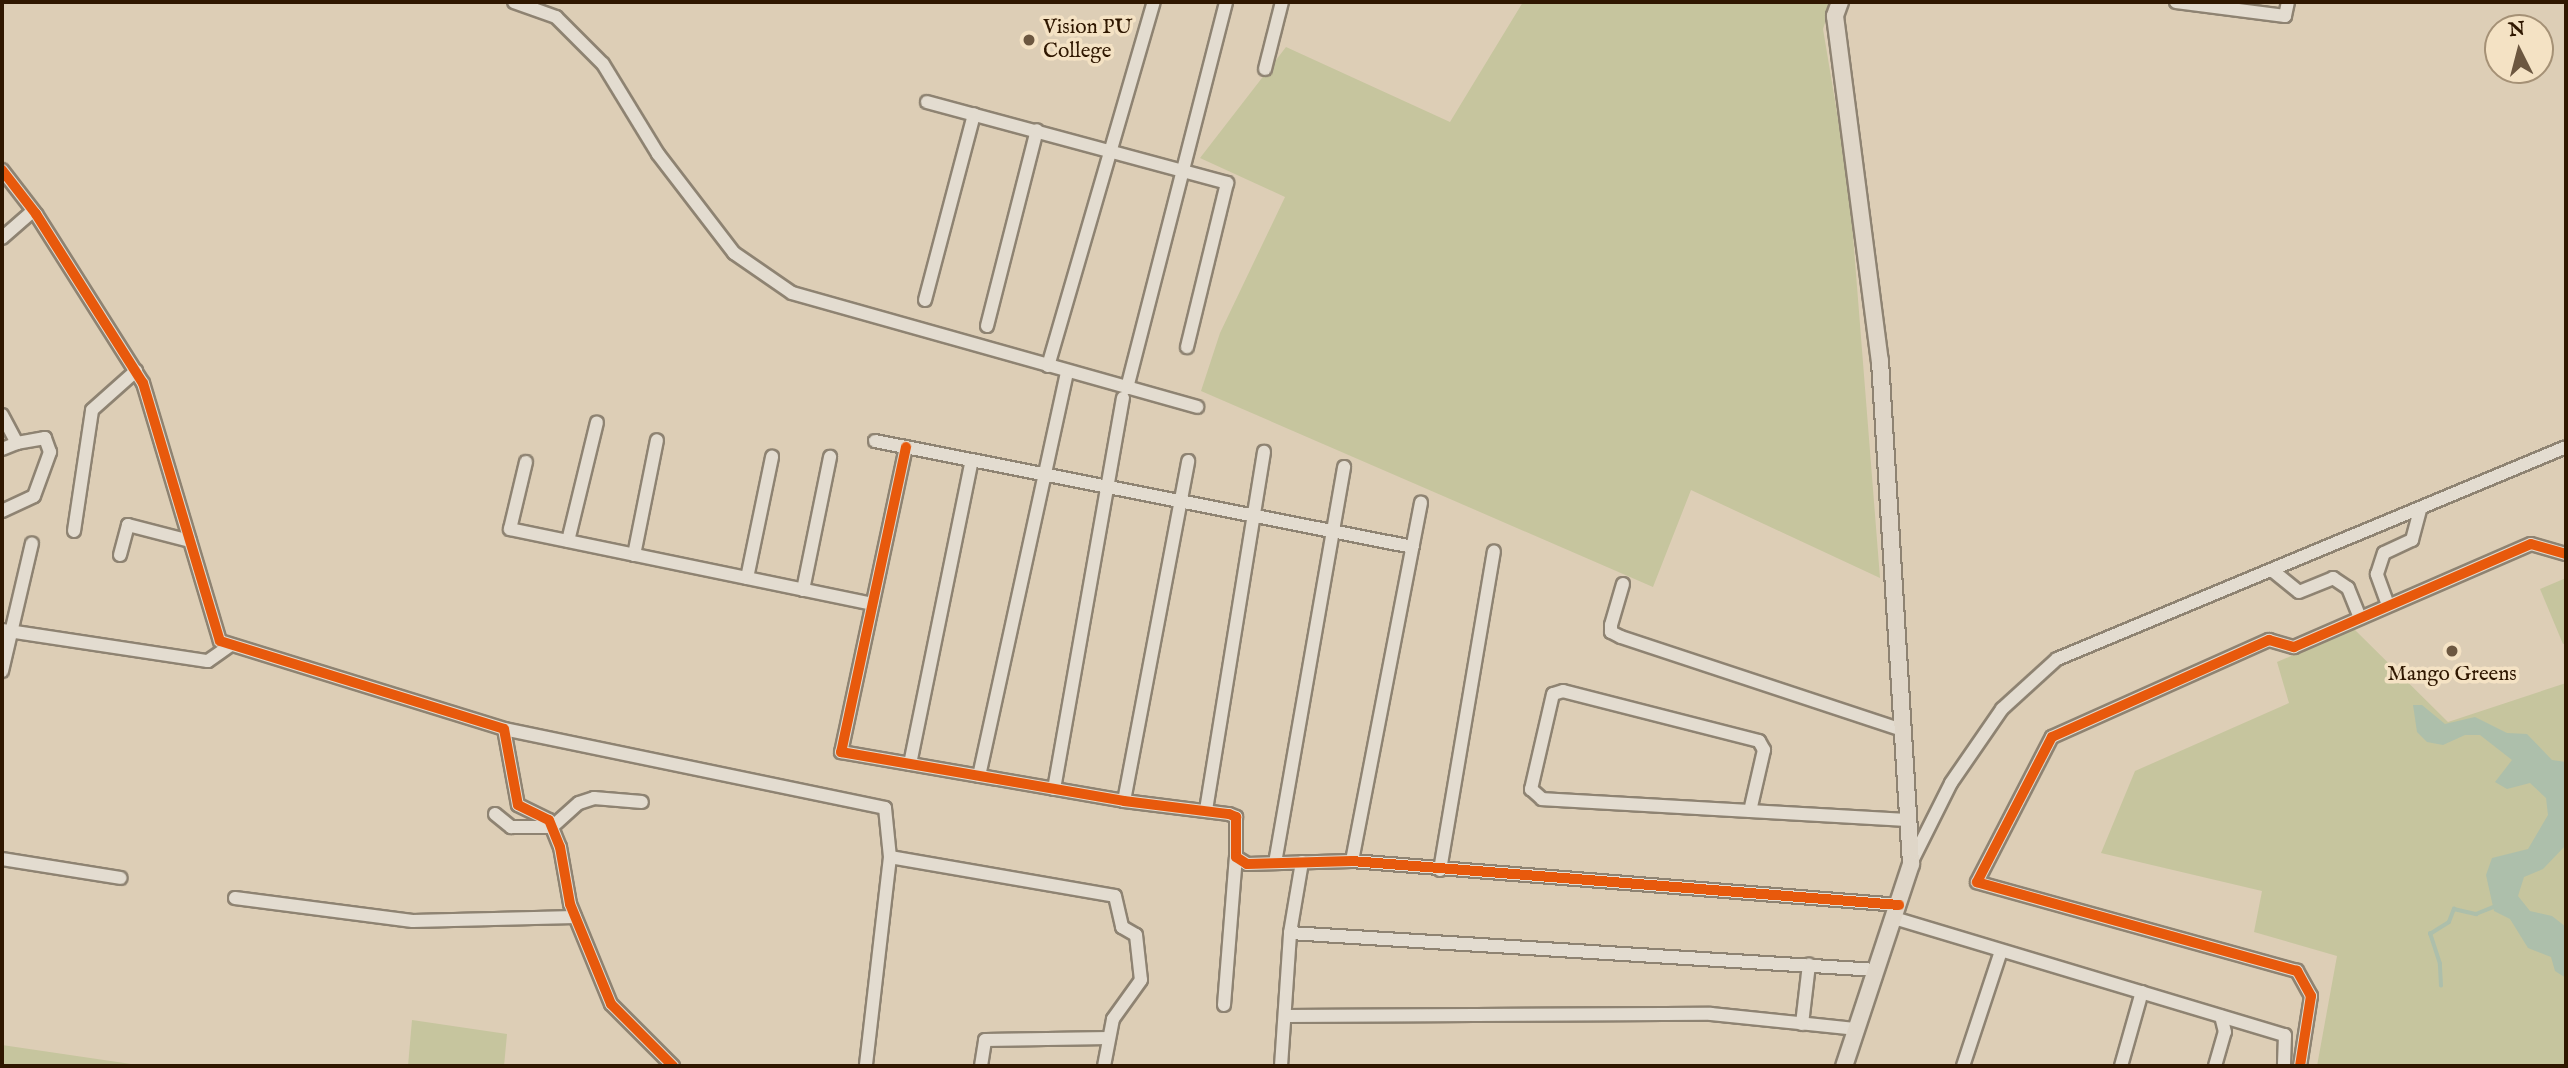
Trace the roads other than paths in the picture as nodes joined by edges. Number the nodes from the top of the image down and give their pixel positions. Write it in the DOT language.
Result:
graph roads {
  1 [pos="514,2"];
  2 [pos="1154,2"];
  3 [pos="1226,2"];
  4 [pos="1282,2"];
  5 [pos="1840,2"];
  6 [pos="2176,2"];
  7 [pos="2288,2"];
  8 [pos="2230,5"];
  9 [pos="1265,69"];
  10 [pos="927,102"];
  11 [pos="974,114"];
  12 [pos="1038,130"];
  13 [pos="1111,152"];
  14 [pos="2,170"];
  15 [pos="1182,172"];
  16 [pos="33,211"];
  17 [pos="2,238"];
  18 [pos="925,300"];
  19 [pos="987,326"];
  20 [pos="1187,347"];
  21 [pos="1048,366"];
  22 [pos="136,371"];
  23 [pos="1067,372"];
  24 [pos="1125,393"];
  25 [pos="1197,407"];
  26 [pos="2,415"];
  27 [pos="597,422"];
  28 [pos="657,440"];
  29 [pos="875,441"];
  30 [pos="17,443"];
  31 [pos="906,447"];
  32 [pos="2566,447"];
  33 [pos="2,449"];
  34 [pos="1264,452"];
  35 [pos="772,457"];
  36 [pos="830,457"];
  37 [pos="972,460"];
  38 [pos="1188,461"];
  39 [pos="526,462"];
  40 [pos="1344,467"];
  41 [pos="1045,474"];
  42 [pos="1105,485"];
  43 [pos="1182,499"];
  44 [pos="1420,503"];
  45 [pos="2420,510"];
  46 [pos="2,511"];
  47 [pos="1254,513"];
  48 [pos="1333,530"];
  49 [pos="74,531"];
  50 [pos="190,541"];
  51 [pos="568,541"];
  52 [pos="32,543"];
  53 [pos="1413,547"];
  54 [pos="1494,552"];
  55 [pos="2566,554"];
  56 [pos="120,555"];
  57 [pos="634,555"];
  58 [pos="2273,572"];
  59 [pos="747,578"];
  60 [pos="1623,584"];
  61 [pos="803,590"];
  62 [pos="872,604"];
  63 [pos="2388,605"];
  64 [pos="2360,618"];
  65 [pos="7,631"];
  66 [pos="231,645"];
  67 [pos="2,671"];
  68 [pos="504,729"];
  69 [pos="1903,730"];
  70 [pos="910,764"];
  71 [pos="979,776"];
  72 [pos="1054,789"];
  73 [pos="1124,801"];
  74 [pos="642,802"];
  75 [pos="1206,810"];
  76 [pos="1750,811"];
  77 [pos="495,814"];
  78 [pos="1909,820"];
  79 [pos="552,827"];
  80 [pos="890,857"];
  81 [pos="1236,857"];
  82 [pos="2,859"];
  83 [pos="1352,861"];
  84 [pos="1302,862"];
  85 [pos="1275,863"];
  86 [pos="1911,864"];
  87 [pos="1440,870"];
  88 [pos="120,878"];
  89 [pos="235,898"];
  90 [pos="1896,911"];
  91 [pos="575,917"];
  92 [pos="1290,933"];
  93 [pos="2001,951"];
  94 [pos="1809,964"];
  95 [pos="1876,970"];
  96 [pos="2142,992"];
  97 [pos="1224,1005"];
  98 [pos="1286,1016"];
  99 [pos="2221,1016"];
  100 [pos="1802,1024"];
  101 [pos="1857,1029"];
  102 [pos="1109,1038"];
  103 [pos="673,1066"];
  104 [pos="866,1066"];
  105 [pos="981,1066"];
  106 [pos="1104,1066"];
  107 [pos="1282,1066"];
  108 [pos="1844,1066"];
  109 [pos="1964,1066"];
  110 [pos="2121,1066"];
  111 [pos="2215,1066"];
  112 [pos="2284,1066"];
  113 [pos="2300,1066"];
  1 -- 21 [label="street"];
  2 -- 13 [label="street"];
  3 -- 15 [label="street"];
  4 -- 9 [label="street"];
  5 -- 69 [label="main road"];
  6 -- 8 [label="street"];
  7 -- 8 [label="street"];
  10 -- 11 [label="street"];
  11 -- 12 [label="street"];
  11 -- 18 [label="street"];
  12 -- 13 [label="street"];
  12 -- 19 [label="street"];
  13 -- 15 [label="street"];
  13 -- 21 [label="street"];
  14 -- 16 [label="street"];
  15 -- 20 [label="street"];
  15 -- 24 [label="street"];
  16 -- 17 [label="street"];
  16 -- 22 [label="street"];
  21 -- 23 [label="street"];
  22 -- 49 [label="street"];
  22 -- 50 [label="street"];
  23 -- 24 [label="street"];
  23 -- 41 [label="street"];
  24 -- 25 [label="street"];
  24 -- 42 [label="street"];
  26 -- 30 [label="street"];
  27 -- 51 [label="street"];
  28 -- 57 [label="street"];
  29 -- 31 [label="street"];
  30 -- 33 [label="street"];
  30 -- 46 [label="street"];
  31 -- 37 [label="street"];
  31 -- 62 [label="street"];
  32 -- 45 [label="street"];
  34 -- 47 [label="street"];
  35 -- 59 [label="street"];
  36 -- 61 [label="street"];
  37 -- 41 [label="street"];
  37 -- 70 [label="street"];
  38 -- 43 [label="street"];
  39 -- 51 [label="street"];
  40 -- 48 [label="street"];
  41 -- 42 [label="street"];
  41 -- 71 [label="street"];
  42 -- 43 [label="street"];
  42 -- 72 [label="street"];
  43 -- 47 [label="street"];
  43 -- 73 [label="street"];
  44 -- 53 [label="street"];
  45 -- 58 [label="street"];
  45 -- 63 [label="street"];
  47 -- 48 [label="street"];
  47 -- 75 [label="street"];
  48 -- 53 [label="street"];
  48 -- 85 [label="street"];
  50 -- 56 [label="street"];
  50 -- 66 [label="street"];
  51 -- 57 [label="street"];
  52 -- 65 [label="street"];
  53 -- 83 [label="street"];
  54 -- 87 [label="street"];
  55 -- 63 [label="street"];
  57 -- 59 [label="street"];
  58 -- 64 [label="street"];
  58 -- 86 [label="street"];
  59 -- 61 [label="street"];
  60 -- 69 [label="street"];
  61 -- 62 [label="street"];
  62 -- 70 [label="street"];
  63 -- 64 [label="street"];
  64 -- 113 [label="street"];
  65 -- 66 [label="street"];
  65 -- 67 [label="street"];
  66 -- 68 [label="street"];
  68 -- 79 [label="street"];
  68 -- 80 [label="street"];
  69 -- 78 [label="main road"];
  70 -- 71 [label="street"];
  71 -- 72 [label="street"];
  72 -- 73 [label="street"];
  73 -- 75 [label="street"];
  74 -- 79 [label="street"];
  75 -- 81 [label="street"];
  76 -- 76 [label="street"];
  76 -- 78 [label="street"];
  77 -- 79 [label="street"];
  78 -- 86 [label="main road"];
  79 -- 91 [label="street"];
  80 -- 102 [label="street"];
  80 -- 104 [label="street"];
  81 -- 85 [label="street"];
  81 -- 97 [label="street"];
  82 -- 88 [label="street"];
  83 -- 84 [label="street"];
  83 -- 87 [label="street"];
  84 -- 85 [label="street"];
  84 -- 92 [label="street"];
  86 -- 90 [label="main road"];
  87 -- 90 [label="street"];
  89 -- 91 [label="street"];
  90 -- 93 [label="street"];
  90 -- 95 [label="main road"];
  91 -- 103 [label="street"];
  92 -- 94 [label="street"];
  92 -- 98 [label="street"];
  93 -- 96 [label="street"];
  93 -- 109 [label="street"];
  94 -- 95 [label="street"];
  94 -- 100 [label="street"];
  95 -- 101 [label="main road"];
  96 -- 99 [label="street"];
  96 -- 110 [label="street"];
  98 -- 100 [label="street"];
  98 -- 107 [label="street"];
  99 -- 111 [label="street"];
  99 -- 112 [label="street"];
  100 -- 101 [label="street"];
  101 -- 108 [label="main road"];
  102 -- 105 [label="street"];
  102 -- 106 [label="street"];
}
